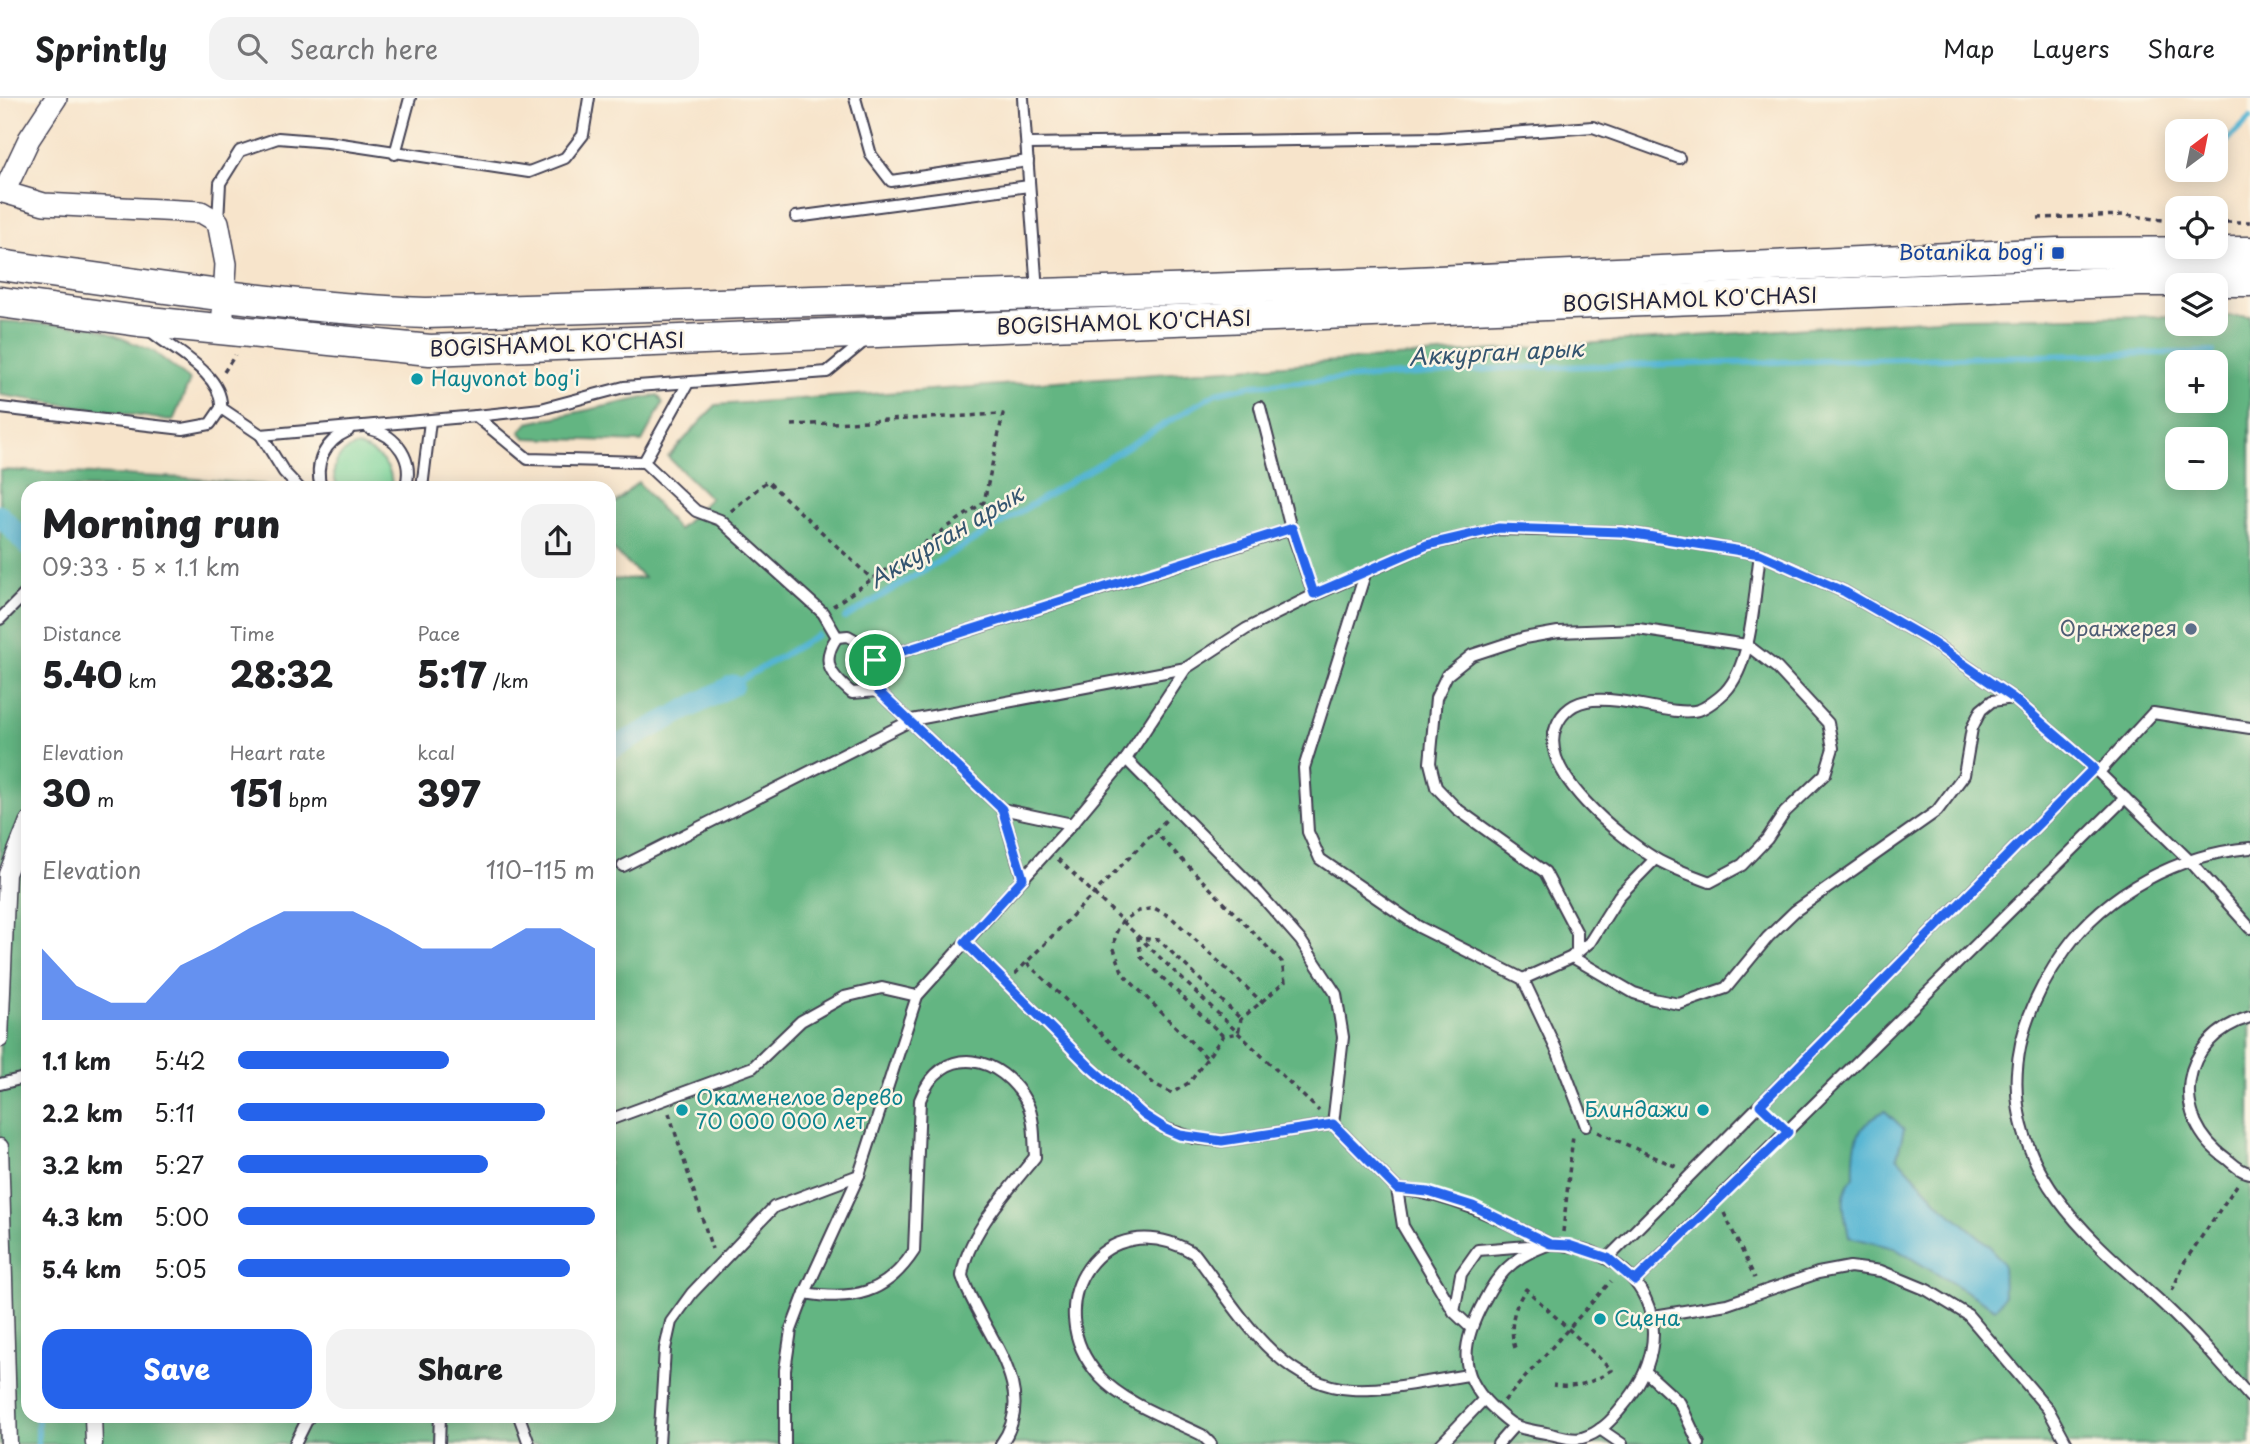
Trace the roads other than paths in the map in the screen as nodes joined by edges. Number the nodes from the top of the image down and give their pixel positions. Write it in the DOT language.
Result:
graph roads {
  1 [pos="56,98"];
  2 [pos="410,98"];
  3 [pos="589,98"];
  4 [pos="855,98"];
  5 [pos="1023,98"];
  6 [pos="1028,144"];
  7 [pos="395,154"];
  8 [pos="1679,158"];
  9 [pos="1028,161"];
  10 [pos="1029,186"];
  11 [pos="2,191"];
  12 [pos="796,217"];
  13 [pos="218,222"];
  14 [pos="2250,252"];
  15 [pos="1871,261"];
  16 [pos="0,265"];
  17 [pos="2250,281"];
  18 [pos="1393,283"];
  19 [pos="1873,293"];
  20 [pos="226,295"];
  21 [pos="1037,295"];
  22 [pos="0,302"];
  23 [pos="1394,313"];
  24 [pos="139,321"];
  25 [pos="236,332"];
  26 [pos="873,334"];
  27 [pos="688,383"];
  28 [pos="1260,407"];
  29 [pos="0,408"];
  30 [pos="221,408"];
  31 [pos="476,416"];
  32 [pos="430,421"];
  33 [pos="359,428"];
  34 [pos="261,435"];
  35 [pos="644,462"];
  36 [pos="292,481"];
  37 [pos="320,481"];
  38 [pos="406,481"];
  39 [pos="423,481"];
  40 [pos="1292,528"];
  41 [pos="1760,554"];
  42 [pos="1365,574"];
  43 [pos="1314,594"];
  44 [pos="21,598"];
  45 [pos="0,619"];
  46 [pos="838,637"];
  47 [pos="1747,645"];
  48 [pos="875,660"];
  49 [pos="1186,668"];
  50 [pos="878,691"];
  51 [pos="2013,698"];
  52 [pos="912,720"];
  53 [pos="2250,728"];
  54 [pos="1126,759"];
  55 [pos="2096,770"];
  56 [pos="2125,798"];
  57 [pos="1002,809"];
  58 [pos="1072,824"];
  59 [pos="21,839"];
  60 [pos="2250,848"];
  61 [pos="1655,859"];
  62 [pos="2190,861"];
  63 [pos="622,866"];
  64 [pos="1023,878"];
  65 [pos="2250,928"];
  66 [pos="965,942"];
  67 [pos="1572,957"];
  68 [pos="1522,979"];
  69 [pos="917,996"];
  70 [pos="2250,1017"];
  71 [pos="0,1039"];
  72 [pos="21,1079"];
  73 [pos="0,1084"];
  74 [pos="616,1118"];
  75 [pos="1333,1124"];
  76 [pos="1586,1126"];
  77 [pos="0,1147"];
  78 [pos="2249,1174"];
  79 [pos="859,1175"];
  80 [pos="1397,1189"];
  81 [pos="1556,1244"];
  82 [pos="1608,1258"];
  83 [pos="1635,1281"];
  84 [pos="805,1293"];
  85 [pos="1454,1312"];
  86 [pos="1654,1316"];
  87 [pos="1470,1327"];
  88 [pos="1646,1371"];
  89 [pos="1468,1375"];
  90 [pos="2250,1397"];
  91 [pos="1484,1399"];
  92 [pos="93,1423"];
  93 [pos="306,1423"];
  94 [pos="440,1423"];
  95 [pos="522,1423"];
  96 [pos="1513,1427"];
  97 [pos="1601,1429"];
  98 [pos="1580,1442"];
  99 [pos="9,1444"];
  100 [pos="94,1444"];
  101 [pos="295,1444"];
  102 [pos="439,1444"];
  103 [pos="529,1444"];
  104 [pos="659,1444"];
  105 [pos="785,1444"];
  106 [pos="1001,1444"];
  107 [pos="1211,1444"];
  108 [pos="1441,1444"];
  109 [pos="1498,1444"];
  110 [pos="1622,1444"];
  111 [pos="1699,1444"];
  112 [pos="2067,1444"];
  1 -- 11 [label="street"];
  2 -- 7 [label="lane"];
  3 -- 7 [label="lane"];
  4 -- 9 [label="lane"];
  5 -- 6 [label="lane"];
  6 -- 8 [label="lane"];
  6 -- 9 [label="lane"];
  7 -- 13 [label="lane"];
  9 -- 10 [label="lane"];
  10 -- 12 [label="lane"];
  10 -- 21 [label="lane"];
  11 -- 13 [label="street"];
  13 -- 20 [label="street"];
  14 -- 15 [label="main road, BOGISHAMOL KO'CHASI"];
  15 -- 18 [label="main road, BOGISHAMOL KO'CHASI"];
  15 -- 19 [label="main road"];
  16 -- 20 [label="main road, BOGISHAMOL KO'CHASI"];
  17 -- 19 [label="main road, BOGISHAMOL KO'CHASI"];
  18 -- 21 [label="main road, BOGISHAMOL KO'CHASI"];
  18 -- 23 [label="main road"];
  19 -- 23 [label="main road, BOGISHAMOL KO'CHASI"];
  20 -- 21 [label="main road, BOGISHAMOL KO'CHASI"];
  20 -- 25 [label="street"];
  22 -- 24 [label="main road, BOGISHAMOL KO'CHASI"];
  23 -- 26 [label="main road, BOGISHAMOL KO'CHASI"];
  24 -- 25 [label="main road, BOGISHAMOL KO'CHASI"];
  24 -- 30 [label="lane"];
  25 -- 26 [label="main road, BOGISHAMOL KO'CHASI"];
  26 -- 27 [label="lane"];
  27 -- 31 [label="lane"];
  27 -- 35 [label="lane"];
  28 -- 40 [label="lane"];
  29 -- 30 [label="lane"];
  30 -- 34 [label="lane"];
  31 -- 32 [label="lane"];
  31 -- 35 [label="lane"];
  32 -- 33 [label="lane"];
  32 -- 39 [label="lane"];
  33 -- 34 [label="lane"];
  33 -- 37 [label="lane"];
  33 -- 38 [label="lane"];
  34 -- 36 [label="lane"];
  35 -- 46 [label="lane"];
  40 -- 43 [label="lane"];
  40 -- 48 [label="lane"];
  41 -- 42 [label="lane"];
  41 -- 47 [label="lane"];
  41 -- 51 [label="lane"];
  42 -- 43 [label="lane"];
  42 -- 68 [label="lane"];
  43 -- 49 [label="lane"];
  44 -- 45 [label="lane"];
  46 -- 48 [label="lane"];
  46 -- 50 [label="lane"];
  47 -- 61 [label="lane"];
  47 -- 61 [label="lane"];
  47 -- 67 [label="lane"];
  48 -- 50 [label="lane"];
  49 -- 52 [label="lane"];
  49 -- 54 [label="lane"];
  50 -- 52 [label="lane"];
  51 -- 55 [label="lane"];
  51 -- 67 [label="lane"];
  52 -- 57 [label="lane"];
  52 -- 63 [label="lane"];
  53 -- 55 [label="lane"];
  54 -- 58 [label="lane"];
  54 -- 75 [label="lane"];
  55 -- 56 [label="lane"];
  55 -- 82 [label="lane"];
  56 -- 62 [label="lane"];
  56 -- 83 [label="lane"];
  57 -- 58 [label="lane"];
  57 -- 64 [label="lane"];
  58 -- 64 [label="lane"];
  59 -- 71 [label="street"];
  60 -- 62 [label="lane"];
  61 -- 67 [label="lane"];
  62 -- 65 [label="lane"];
  62 -- 90 [label="lane"];
  64 -- 66 [label="lane"];
  66 -- 69 [label="lane"];
  66 -- 75 [label="lane"];
  67 -- 68 [label="lane"];
  68 -- 76 [label="lane"];
  69 -- 74 [label="lane"];
  69 -- 79 [label="lane"];
  70 -- 78 [label="lane"];
  72 -- 73 [label="lane"];
  75 -- 80 [label="lane"];
  77 -- 99 [label="street"];
  79 -- 84 [label="lane"];
  79 -- 104 [label="lane"];
  80 -- 81 [label="lane"];
  80 -- 85 [label="lane"];
  81 -- 82 [label="lane"];
  81 -- 85 [label="lane"];
  81 -- 87 [label="lane"];
  82 -- 83 [label="lane"];
  83 -- 86 [label="lane"];
  84 -- 105 [label="lane"];
  84 -- 106 [label="lane"];
  85 -- 87 [label="lane"];
  86 -- 88 [label="lane"];
  86 -- 112 [label="lane"];
  87 -- 89 [label="lane"];
  88 -- 97 [label="lane"];
  88 -- 111 [label="lane"];
  89 -- 91 [label="lane"];
  89 -- 107 [label="lane"];
  91 -- 96 [label="lane"];
  91 -- 108 [label="lane"];
  92 -- 100 [label="street"];
  93 -- 101 [label="lane"];
  94 -- 102 [label="lane"];
  95 -- 103 [label="lane"];
  96 -- 98 [label="lane"];
  96 -- 109 [label="lane"];
  97 -- 98 [label="lane"];
  97 -- 110 [label="lane"];
}
